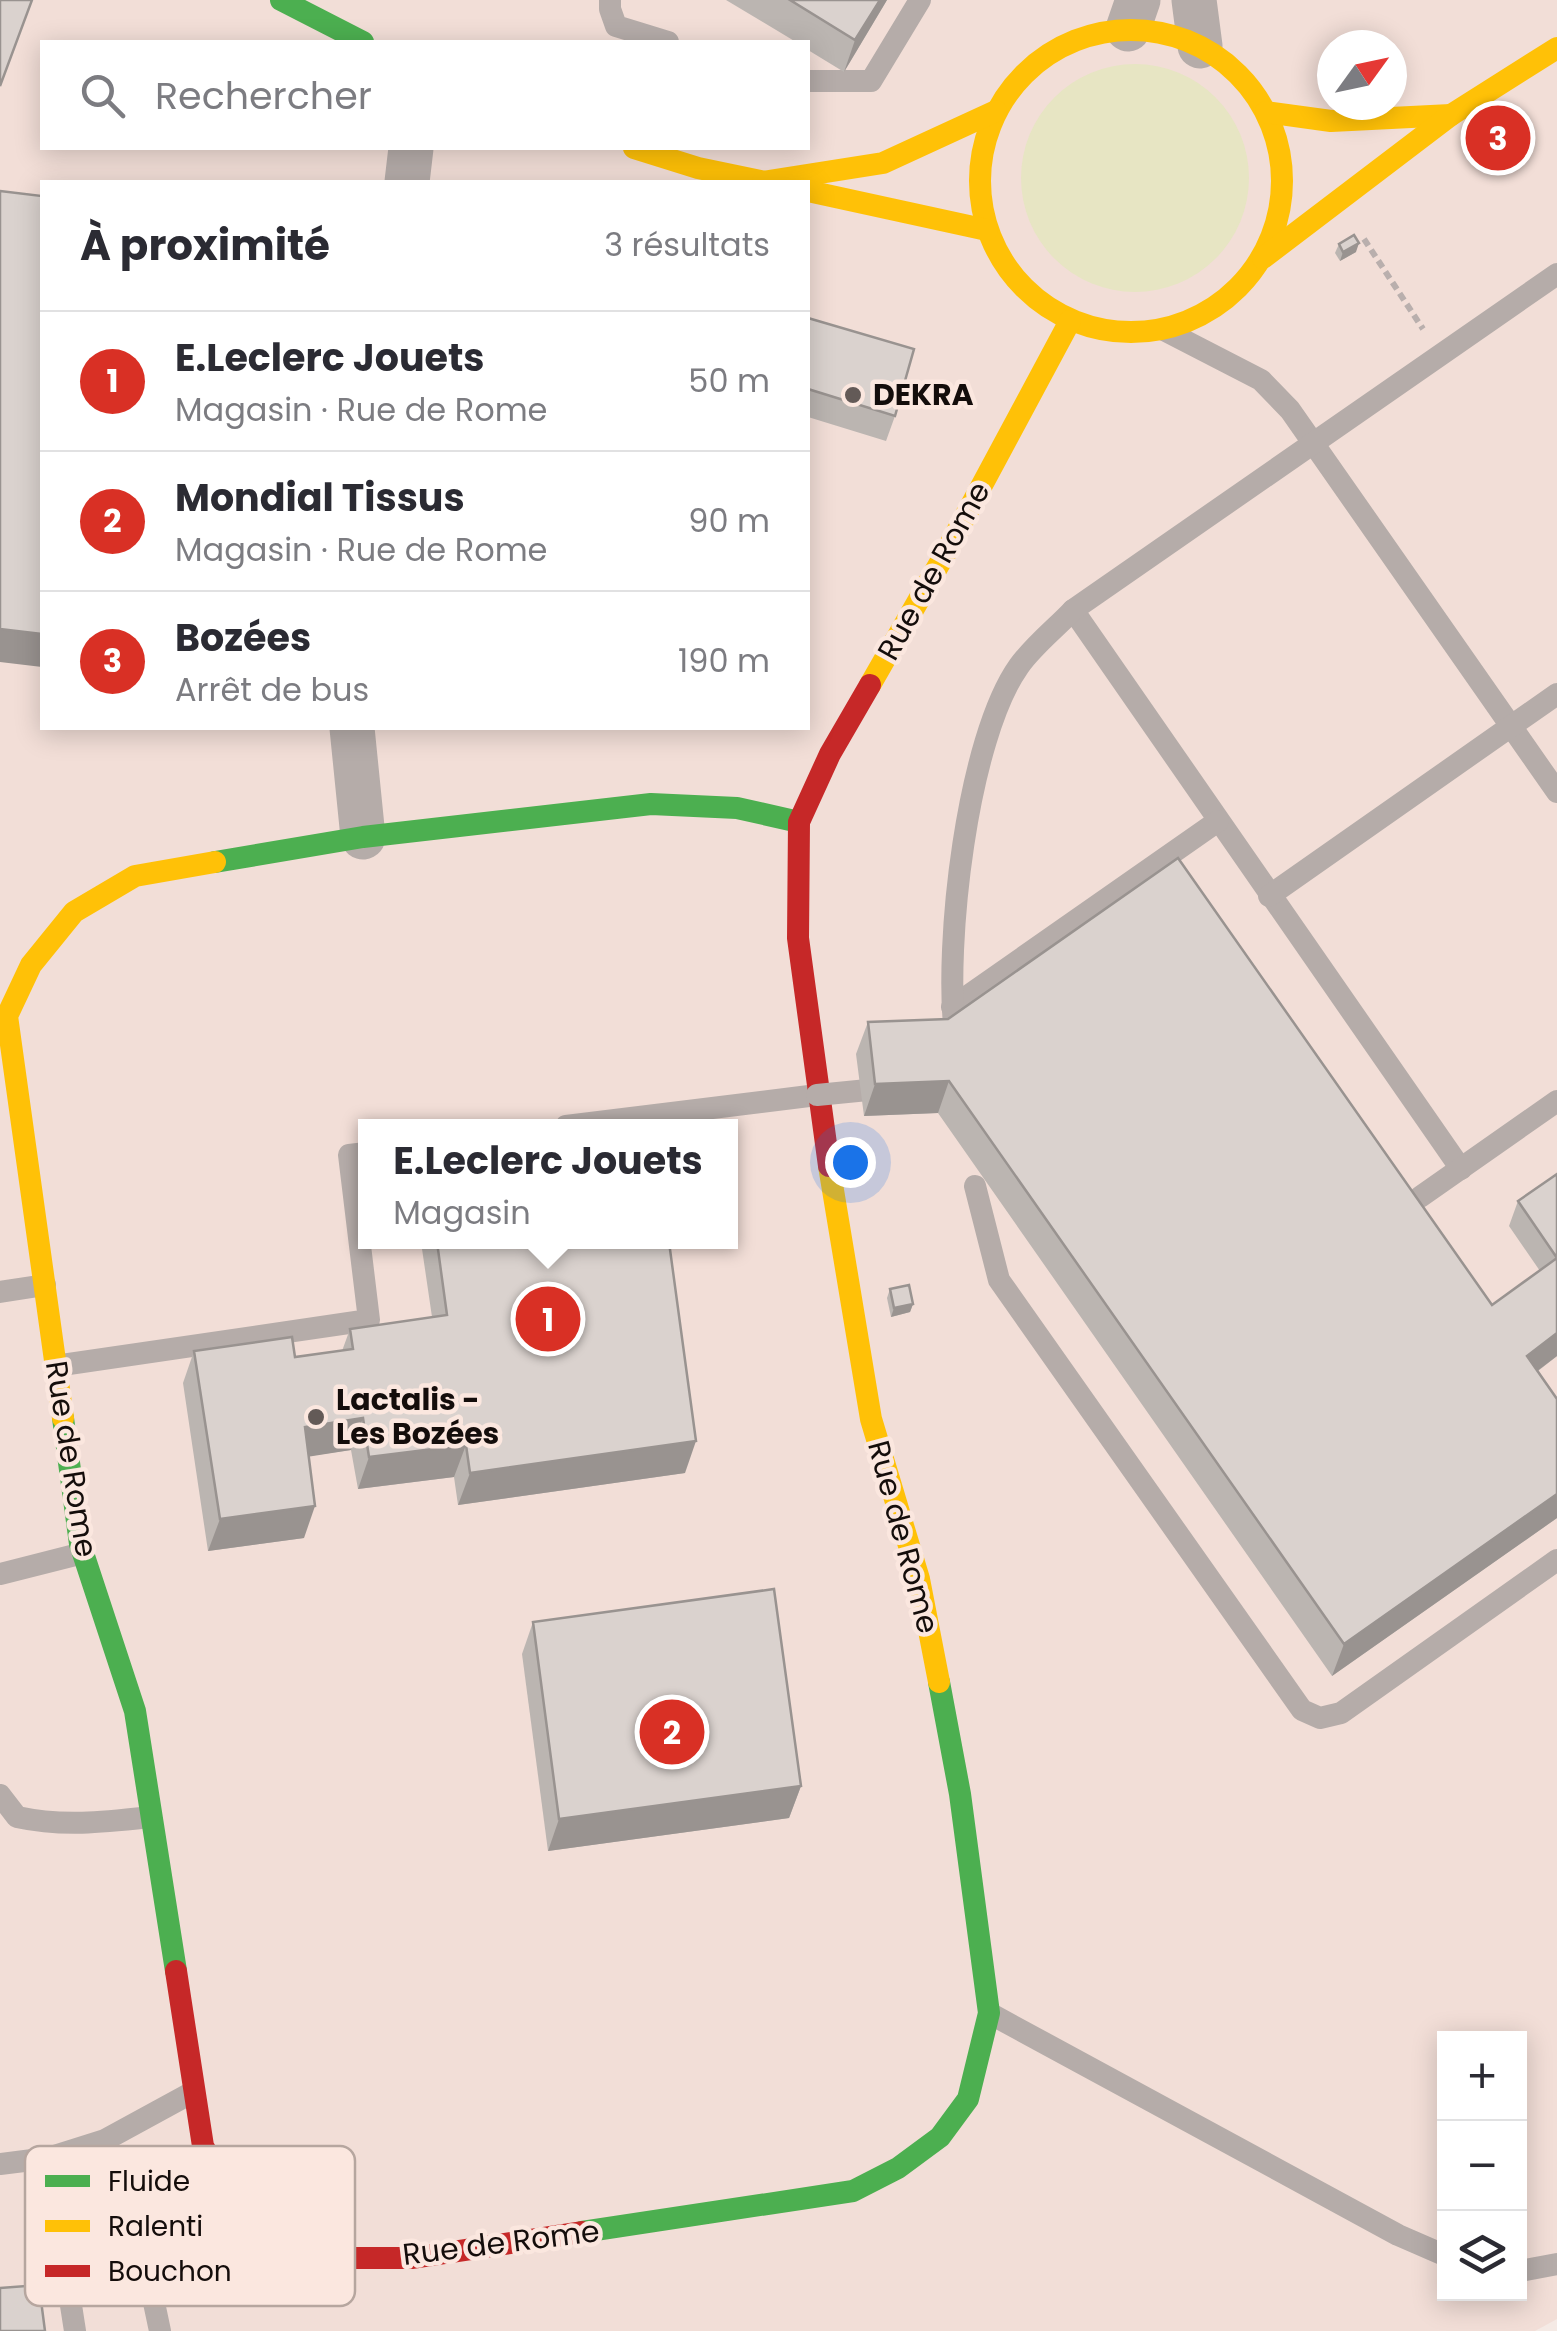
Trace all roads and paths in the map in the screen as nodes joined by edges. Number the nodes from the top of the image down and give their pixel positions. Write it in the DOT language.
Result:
graph roads {
  1 [pos="281,0"];
  2 [pos="610,0"];
  3 [pos="920,0"];
  4 [pos="1194,0"];
  5 [pos="1133,15"];
  6 [pos="360,40"];
  7 [pos="662,40"];
  8 [pos="1200,46"];
  9 [pos="1557,48"];
  10 [pos="810,81"];
  11 [pos="996,111"];
  12 [pos="1266,112"];
  13 [pos="1451,115"];
  14 [pos="411,150"];
  15 [pos="640,150"];
  16 [pos="407,180"];
  17 [pos="755,180"];
  18 [pos="776,180"];
  19 [pos="810,192"];
  20 [pos="1344,196"];
  21 [pos="987,230"];
  22 [pos="1263,258"];
  23 [pos="1557,274"];
  24 [pos="1070,321"];
  25 [pos="1164,330"];
  26 [pos="1440,355"];
  27 [pos="1313,444"];
  28 [pos="1073,610"];
  29 [pos="1557,694"];
  30 [pos="1511,726"];
  31 [pos="352,730"];
  32 [pos="1557,792"];
  33 [pos="1218,821"];
  34 [pos="799,822"];
  35 [pos="363,837"];
  36 [pos="1269,896"];
  37 [pos="952,1007"];
  38 [pos="955,1034"];
  39 [pos="914,1085"];
  40 [pos="817,1095"];
  41 [pos="1557,1101"];
  42 [pos="623,1119"];
  43 [pos="358,1154"];
  44 [pos="1462,1169"];
  45 [pos="975,1186"];
  46 [pos="1420,1197"];
  47 [pos="358,1230"];
  48 [pos="360,1249"];
  49 [pos="45,1285"];
  50 [pos="0,1292"];
  51 [pos="56,1366"];
  52 [pos="83,1553"];
  53 [pos="1557,1560"];
  54 [pos="0,1574"];
  55 [pos="0,1795"];
  56 [pos="151,1817"];
  57 [pos="989,2013"];
  58 [pos="192,2092"];
  59 [pos="86,2146"];
  60 [pos="204,2146"];
  61 [pos="25,2161"];
  62 [pos="0,2164"];
  63 [pos="1437,2252"];
  64 [pos="355,2258"];
  65 [pos="1557,2264"];
  66 [pos="1527,2270"];
  67 [pos="71,2306"];
  68 [pos="155,2306"];
  69 [pos="75,2331"];
  70 [pos="160,2331"];
  1 -- 6 [label="street"];
  2 -- 7 [label="lane"];
  3 -- 10 [label="lane"];
  4 -- 8 [label="street"];
  5 -- 8 [label="street"];
  5 -- 11 [label="street"];
  8 -- 12 [label="street"];
  9 -- 13 [label="street"];
  11 -- 18 [label="street"];
  11 -- 21 [label="street"];
  12 -- 13 [label="street"];
  12 -- 22 [label="street"];
  13 -- 20 [label="street"];
  14 -- 16 [label="street"];
  15 -- 17 [label="street"];
  19 -- 21 [label="street"];
  20 -- 22 [label="street"];
  20 -- 26 [label="path"];
  21 -- 24 [label="street"];
  22 -- 25 [label="street"];
  23 -- 26 [label="lane"];
  24 -- 25 [label="street"];
  24 -- 34 [label="street, Rue de Rome"];
  25 -- 27 [label="lane"];
  26 -- 27 [label="lane"];
  27 -- 28 [label="lane"];
  27 -- 30 [label="lane"];
  28 -- 33 [label="lane"];
  28 -- 37 [label="lane"];
  29 -- 30 [label="lane"];
  30 -- 32 [label="lane"];
  30 -- 36 [label="lane"];
  31 -- 35 [label="street"];
  33 -- 36 [label="lane"];
  33 -- 37 [label="lane"];
  34 -- 35 [label="street, Rue de Rome"];
  34 -- 40 [label="street, Rue de Rome"];
  35 -- 49 [label="street, Rue de Rome"];
  36 -- 44 [label="lane"];
  37 -- 38 [label="lane"];
  39 -- 40 [label="lane, bridge"];
  40 -- 42 [label="lane"];
  40 -- 57 [label="street, Rue de Rome"];
  41 -- 44 [label="lane"];
  43 -- 47 [label="lane"];
  44 -- 46 [label="lane"];
  45 -- 53 [label="lane"];
  48 -- 51 [label="lane"];
  49 -- 50 [label="lane"];
  49 -- 51 [label="street, Rue de Rome"];
  51 -- 52 [label="street, Rue de Rome"];
  52 -- 54 [label="lane"];
  52 -- 56 [label="street, Rue de Rome"];
  55 -- 56 [label="lane"];
  56 -- 58 [label="street, Rue de Rome"];
  57 -- 63 [label="lane"];
  57 -- 64 [label="street, Rue de Rome"];
  58 -- 59 [label="lane"];
  58 -- 60 [label="street, Rue de Rome"];
  61 -- 62 [label="lane"];
  65 -- 66 [label="lane"];
  67 -- 69 [label="lane"];
  68 -- 70 [label="lane"];
}
